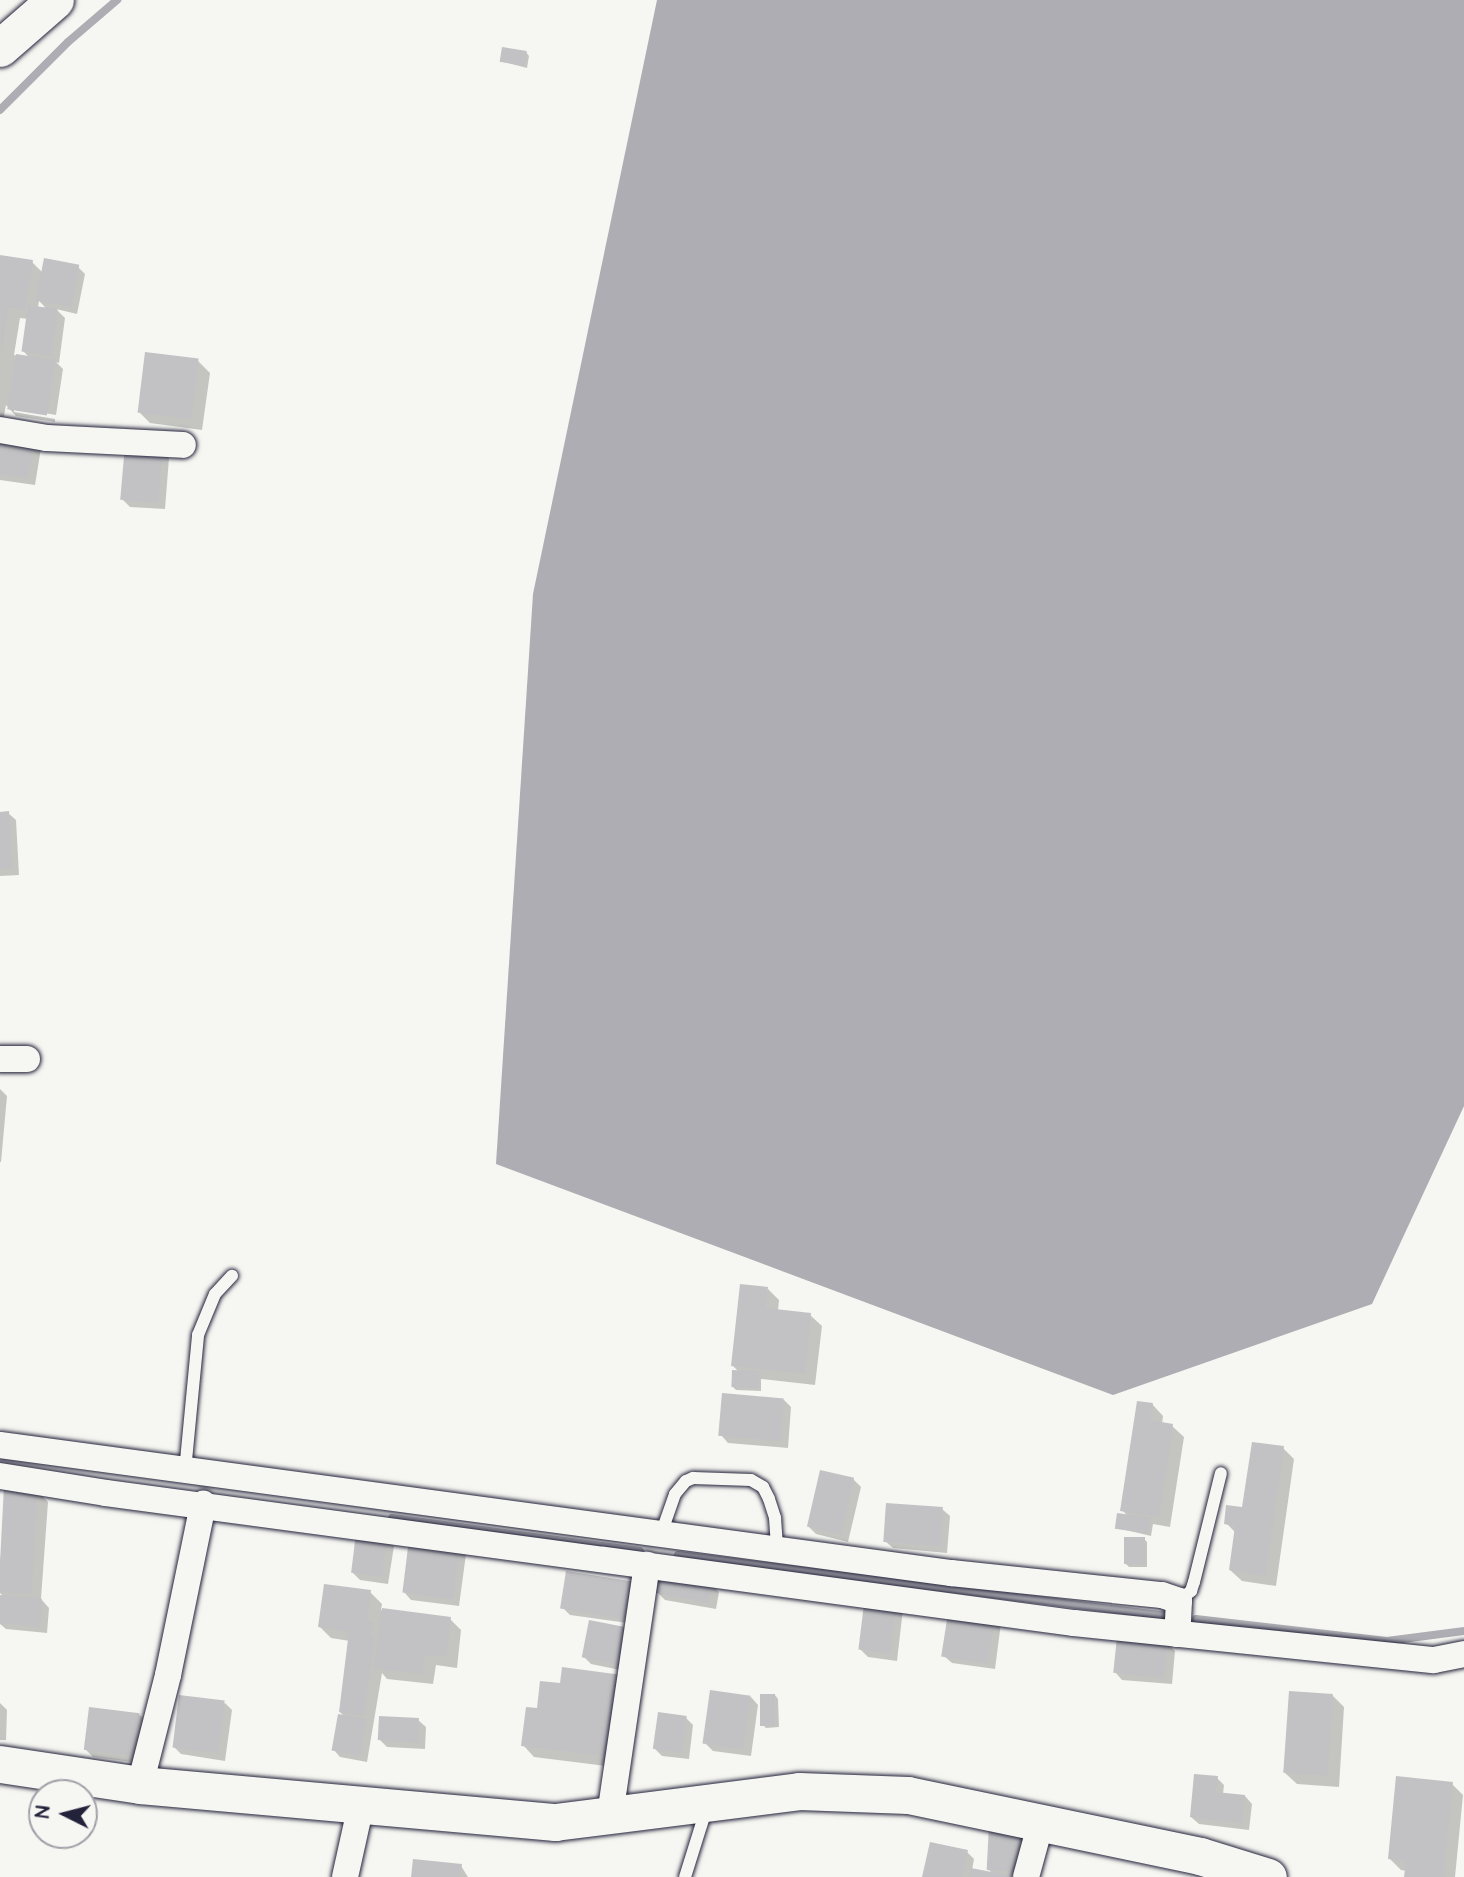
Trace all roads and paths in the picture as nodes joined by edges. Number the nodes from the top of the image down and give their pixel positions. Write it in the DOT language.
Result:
graph roads {
  1 [pos="55,0"];
  2 [pos="0,48"];
  3 [pos="0,430"];
  4 [pos="183,445"];
  5 [pos="0,1059"];
  6 [pos="27,1059"];
  7 [pos="232,1276"];
  8 [pos="0,1445"];
  9 [pos="185,1471"];
  10 [pos="1220,1473"];
  11 [pos="0,1476"];
  12 [pos="203,1504"];
  13 [pos="661,1534"];
  14 [pos="776,1550"];
  15 [pos="652,1566"];
  16 [pos="1179,1601"];
  17 [pos="1177,1634"];
  18 [pos="1464,1654"];
  19 [pos="0,1764"];
  20 [pos="140,1785"];
  21 [pos="708,1802"];
  22 [pos="361,1805"];
  23 [pos="610,1815"];
  24 [pos="1041,1822"];
  25 [pos="345,1877"];
  26 [pos="685,1877"];
  27 [pos="1026,1877"];
  28 [pos="1268,1877"];
  1 -- 2 [label="street"];
  3 -- 4 [label="street"];
  5 -- 6 [label="street"];
  7 -- 9 [label="lane"];
  8 -- 9 [label="street"];
  9 -- 13 [label="street"];
  10 -- 16 [label="lane"];
  11 -- 12 [label="street"];
  12 -- 15 [label="street"];
  12 -- 20 [label="street"];
  13 -- 14 [label="street"];
  13 -- 14 [label="lane"];
  13 -- 15 [label="street"];
  14 -- 16 [label="street"];
  15 -- 17 [label="street"];
  15 -- 23 [label="street"];
  16 -- 17 [label="street"];
  17 -- 18 [label="street"];
  19 -- 20 [label="street"];
  20 -- 22 [label="street"];
  21 -- 23 [label="street"];
  21 -- 24 [label="street"];
  21 -- 26 [label="lane"];
  22 -- 23 [label="street"];
  22 -- 25 [label="street"];
  24 -- 27 [label="street"];
  24 -- 28 [label="street"];
}
